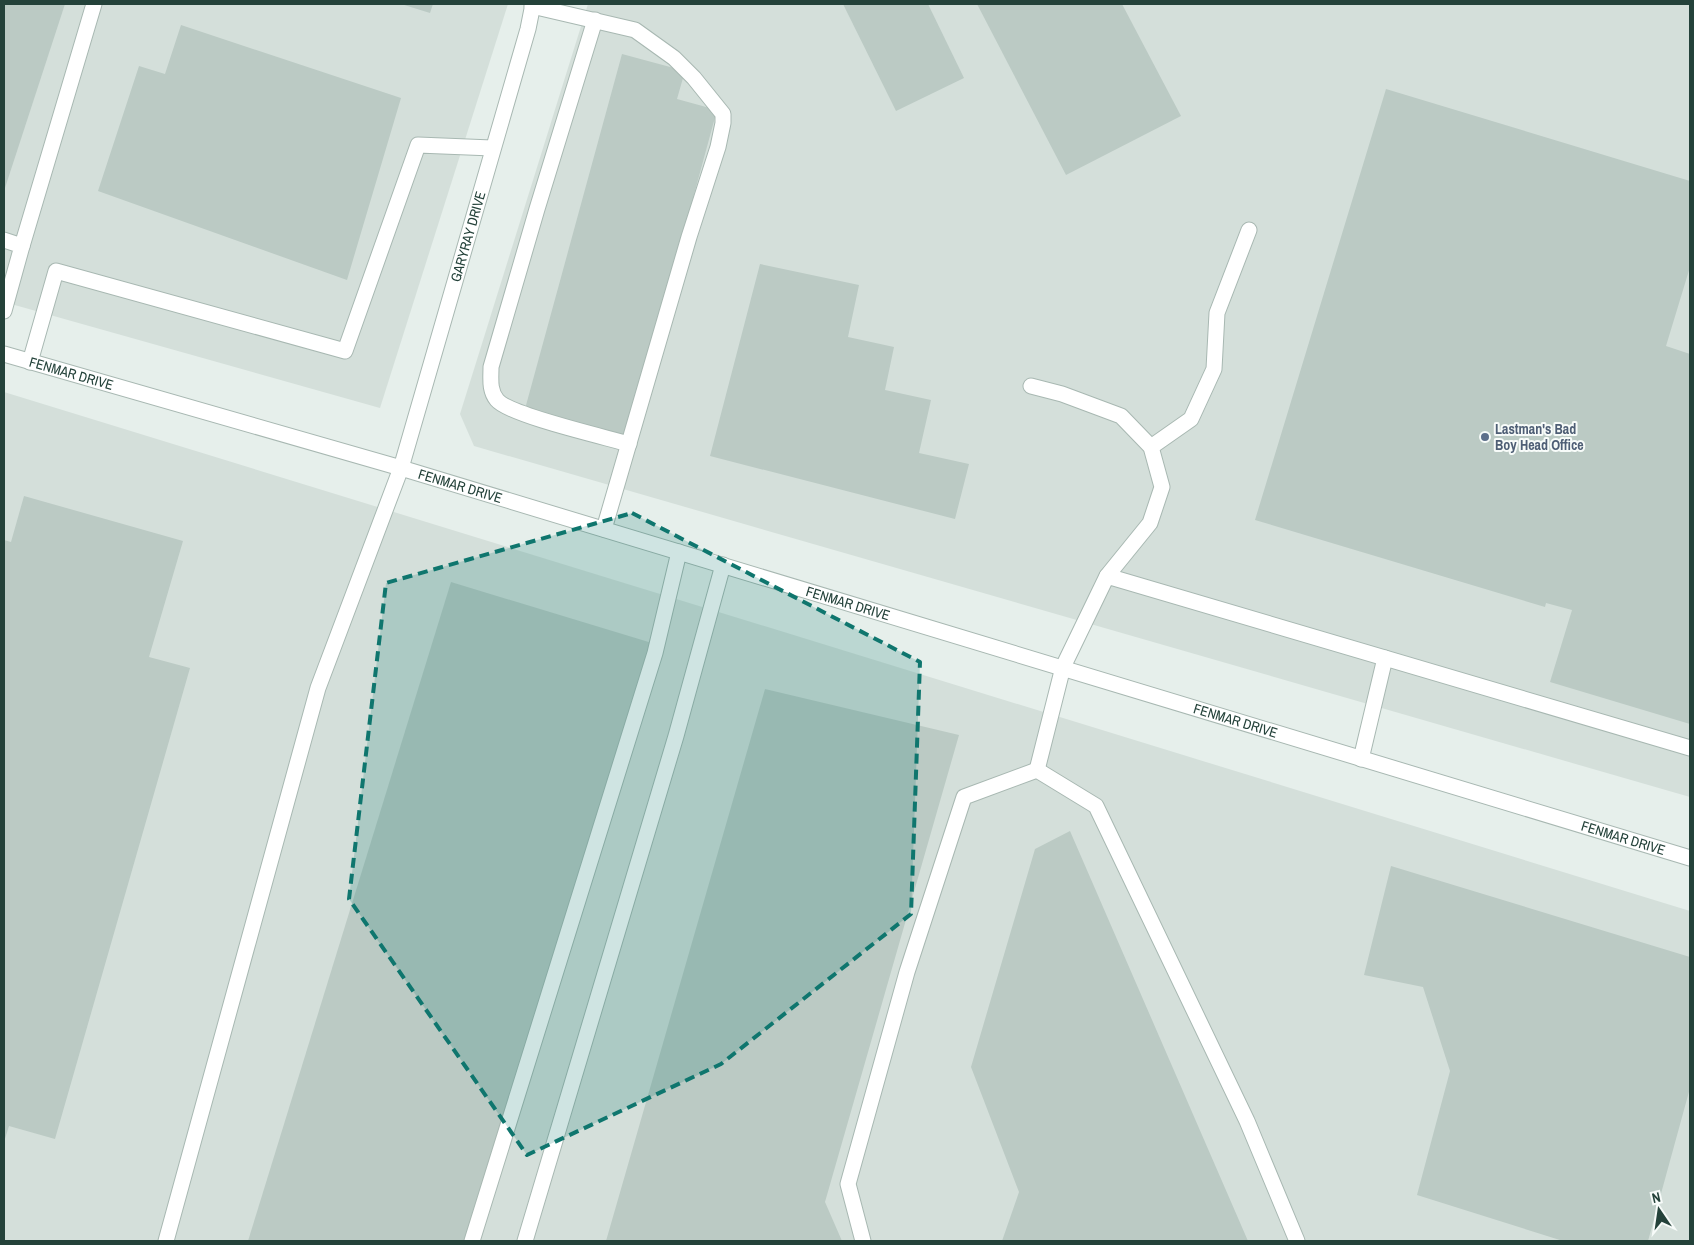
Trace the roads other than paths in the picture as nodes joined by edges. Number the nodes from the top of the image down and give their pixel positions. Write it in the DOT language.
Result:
graph roads {
  1 [pos="94,4"];
  2 [pos="532,5"];
  3 [pos="595,20"];
  4 [pos="492,148"];
  5 [pos="1248,230"];
  6 [pos="4,240"];
  7 [pos="22,246"];
  8 [pos="4,311"];
  9 [pos="4,354"];
  10 [pos="30,362"];
  11 [pos="1031,386"];
  12 [pos="629,444"];
  13 [pos="1151,447"];
  14 [pos="401,468"];
  15 [pos="604,529"];
  16 [pos="679,552"];
  17 [pos="723,565"];
  18 [pos="1107,576"];
  19 [pos="1385,658"];
  20 [pos="1063,667"];
  21 [pos="1690,748"];
  22 [pos="1361,759"];
  23 [pos="1038,770"];
  24 [pos="1690,858"];
  25 [pos="166,1241"];
  26 [pos="472,1241"];
  27 [pos="525,1241"];
  28 [pos="863,1241"];
  29 [pos="1298,1241"];
  1 -- 7 [label="street"];
  2 -- 3 [label="street"];
  2 -- 4 [label="street, GARYRAY DRIVE"];
  3 -- 12 [label="street"];
  3 -- 12 [label="street"];
  4 -- 10 [label="street"];
  4 -- 14 [label="street, GARYRAY DRIVE"];
  5 -- 13 [label="street"];
  6 -- 7 [label="street"];
  7 -- 8 [label="street"];
  9 -- 10 [label="street, FENMAR DRIVE"];
  10 -- 14 [label="street, FENMAR DRIVE"];
  11 -- 13 [label="street"];
  12 -- 15 [label="street"];
  13 -- 18 [label="street"];
  14 -- 15 [label="street, FENMAR DRIVE"];
  14 -- 25 [label="street, GARYRAY DRIVE"];
  15 -- 16 [label="street, FENMAR DRIVE"];
  16 -- 17 [label="street, FENMAR DRIVE"];
  16 -- 26 [label="street"];
  17 -- 20 [label="street, FENMAR DRIVE"];
  17 -- 27 [label="street"];
  18 -- 19 [label="street"];
  18 -- 20 [label="street"];
  19 -- 21 [label="street"];
  19 -- 22 [label="street"];
  20 -- 22 [label="street, FENMAR DRIVE"];
  20 -- 23 [label="street"];
  22 -- 24 [label="street, FENMAR DRIVE"];
  23 -- 28 [label="street"];
  23 -- 29 [label="street"];
}
